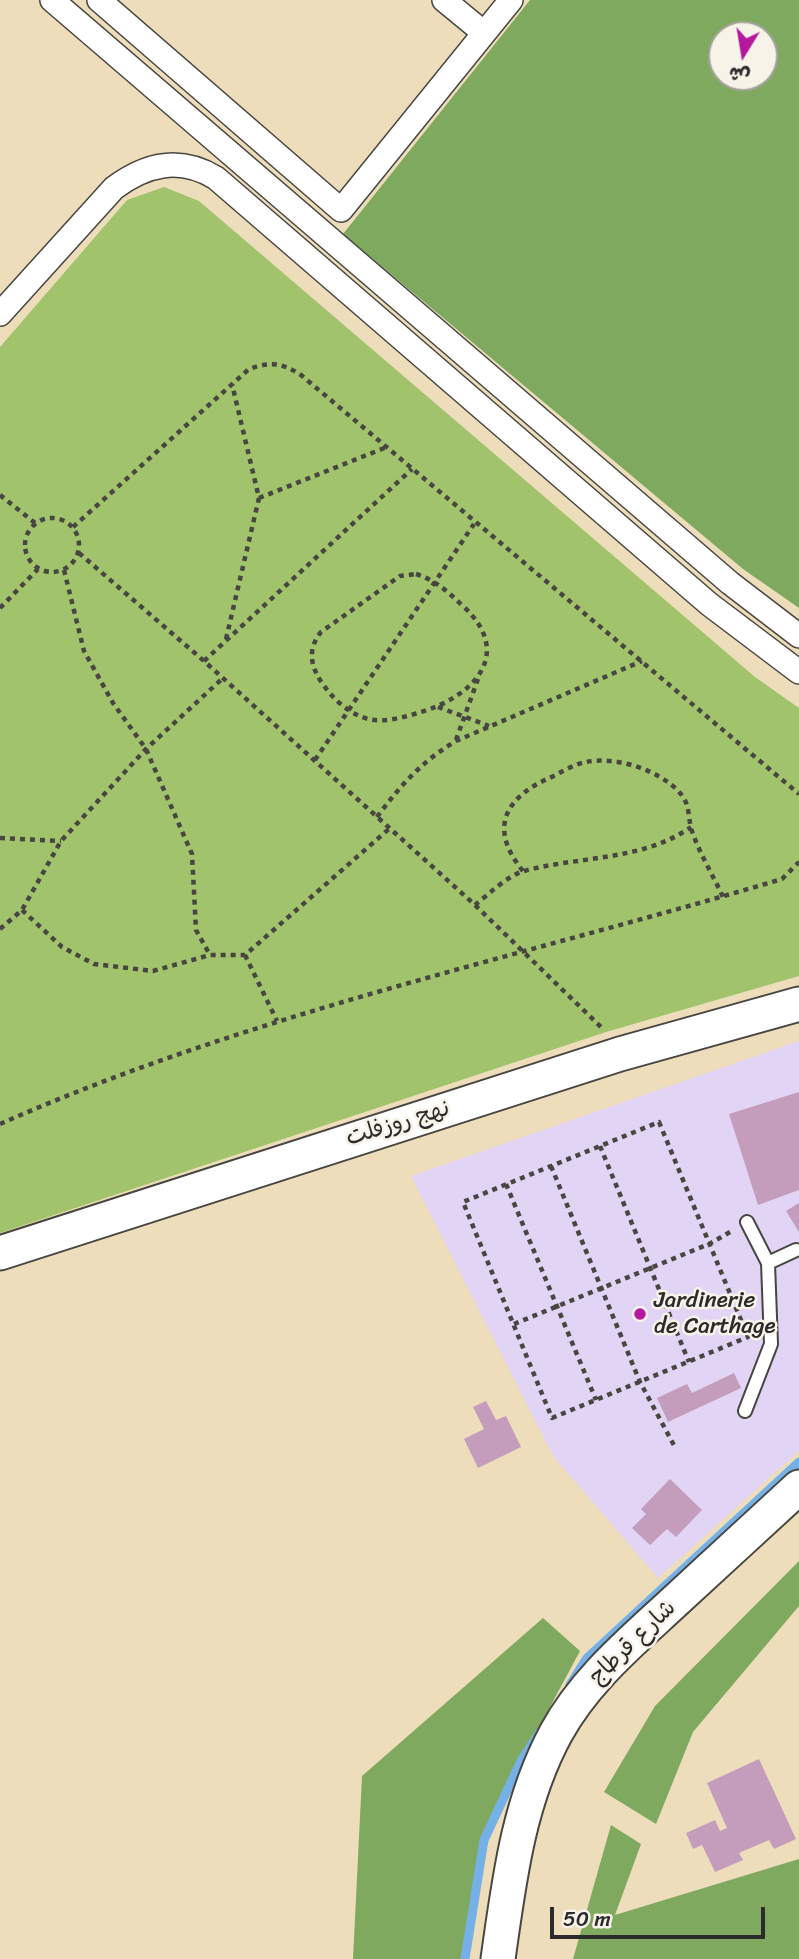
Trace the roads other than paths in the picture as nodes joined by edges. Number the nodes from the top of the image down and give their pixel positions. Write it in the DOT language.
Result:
graph roads {
  1 [pos="52,0"];
  2 [pos="99,0"];
  3 [pos="444,0"];
  4 [pos="511,0"];
  5 [pos="484,33"];
  6 [pos="341,209"];
  7 [pos="321,231"];
  8 [pos="303,252"];
  9 [pos="0,314"];
  10 [pos="799,636"];
  11 [pos="799,672"];
  12 [pos="799,1004"];
  13 [pos="747,1222"];
  14 [pos="796,1250"];
  15 [pos="0,1253"];
  16 [pos="768,1263"];
  17 [pos="745,1411"];
  18 [pos="799,1487"];
  19 [pos="498,1959"];
  1 -- 7 [label="street"];
  2 -- 6 [label="street"];
  3 -- 5 [label="street"];
  4 -- 5 [label="street"];
  5 -- 6 [label="street"];
  6 -- 7 [label="street"];
  7 -- 8 [label="street"];
  7 -- 10 [label="street"];
  8 -- 9 [label="street"];
  8 -- 11 [label="street"];
  12 -- 15 [label="street, نهج روزفلت"];
  13 -- 16 [label="lane"];
  14 -- 16 [label="lane"];
  16 -- 17 [label="lane"];
  18 -- 19 [label="street, شارع قرطاج"];
}
